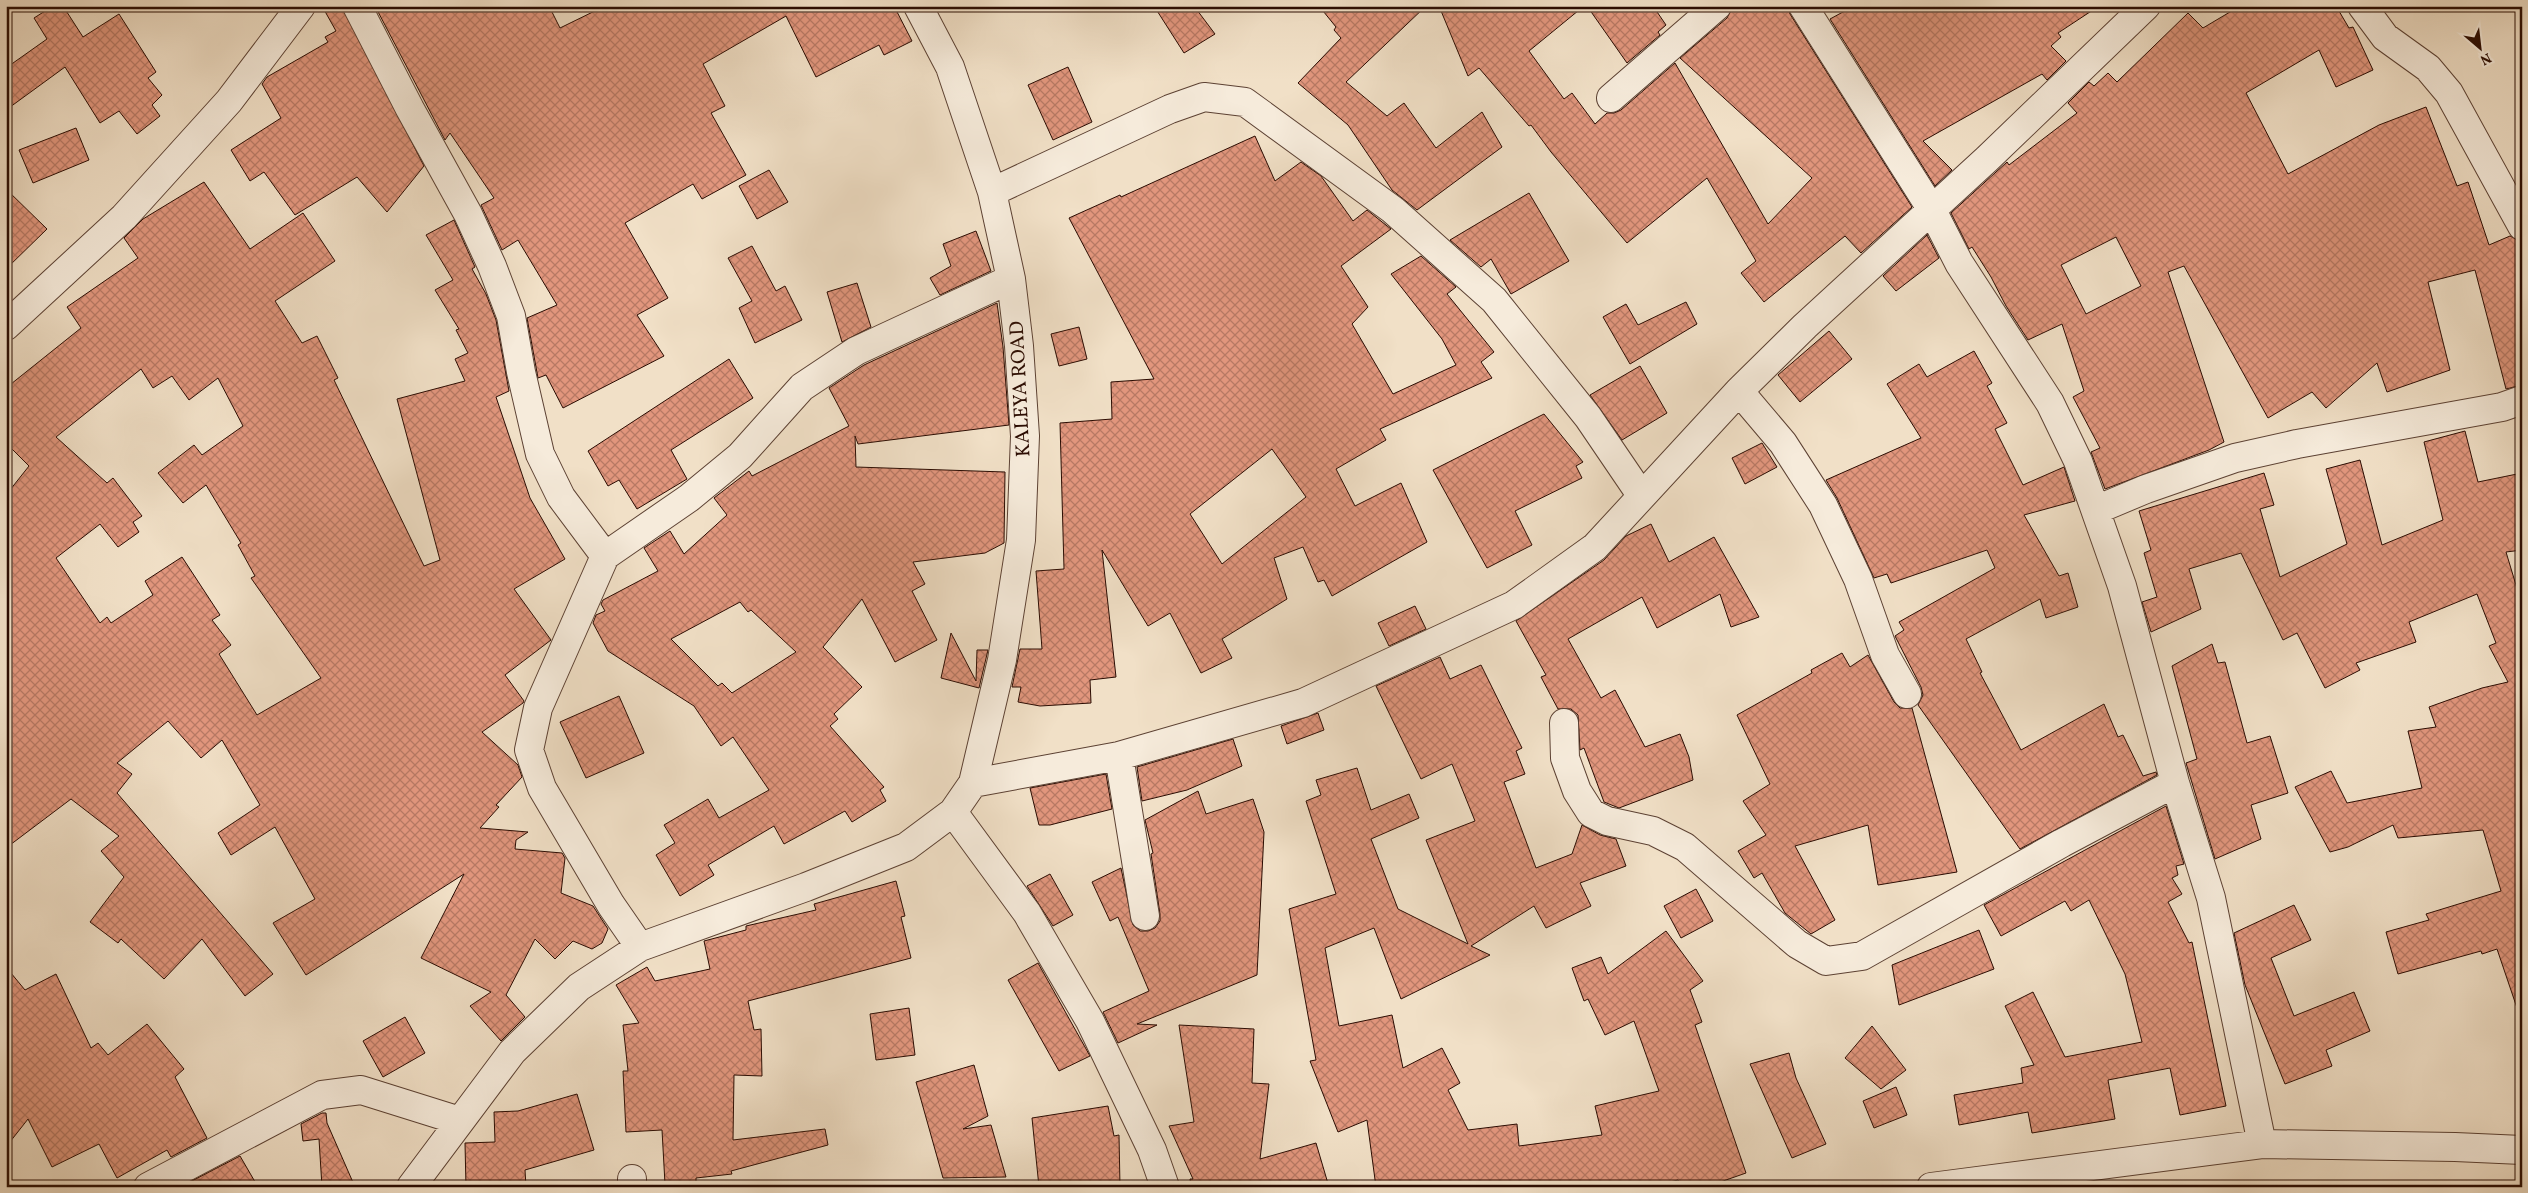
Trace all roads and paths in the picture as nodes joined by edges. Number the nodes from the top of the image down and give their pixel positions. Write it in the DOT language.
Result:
graph roads {
  1 [pos="300,6"];
  2 [pos="357,6"];
  3 [pos="918,6"];
  4 [pos="1717,6"];
  5 [pos="1803,6"];
  6 [pos="2146,6"];
  7 [pos="2362,6"];
  8 [pos="1611,98"];
  9 [pos="992,192"];
  10 [pos="1932,210"];
  11 [pos="2522,226"];
  12 [pos="1011,279"];
  13 [pos="6,326"];
  14 [pos="1738,391"];
  15 [pos="2522,400"];
  16 [pos="1641,495"];
  17 [pos="2096,510"];
  18 [pos="605,556"];
  19 [pos="1907,694"];
  20 [pos="1564,723"];
  21 [pos="1119,756"];
  22 [pos="973,783"];
  23 [pos="2174,784"];
  24 [pos="953,812"];
  25 [pos="1145,916"];
  26 [pos="640,947"];
  27 [pos="460,1121"];
  28 [pos="2262,1144"];
  29 [pos="2522,1150"];
  30 [pos="148,1187"];
  31 [pos="411,1187"];
  32 [pos="1165,1187"];
  33 [pos="1931,1187"];
  1 -- 13 [label="street"];
  2 -- 18 [label="street"];
  3 -- 9 [label="street, KALEYA ROAD"];
  4 -- 8 [label="street"];
  5 -- 10 [label="street"];
  6 -- 10 [label="street"];
  7 -- 11 [label="street"];
  9 -- 12 [label="street, KALEYA ROAD"];
  9 -- 16 [label="street"];
  10 -- 14 [label="street"];
  10 -- 17 [label="street"];
  12 -- 18 [label="street"];
  12 -- 22 [label="street, KALEYA ROAD"];
  14 -- 16 [label="street"];
  14 -- 19 [label="street"];
  15 -- 17 [label="street"];
  16 -- 21 [label="street"];
  17 -- 23 [label="street"];
  18 -- 26 [label="street"];
  20 -- 23 [label="street"];
  21 -- 22 [label="street"];
  21 -- 25 [label="street"];
  22 -- 24 [label="street"];
  23 -- 28 [label="street"];
  24 -- 26 [label="street"];
  24 -- 32 [label="street"];
  26 -- 27 [label="street"];
  27 -- 30 [label="street"];
  27 -- 31 [label="street"];
  28 -- 29 [label="street"];
  28 -- 33 [label="street"];
}
